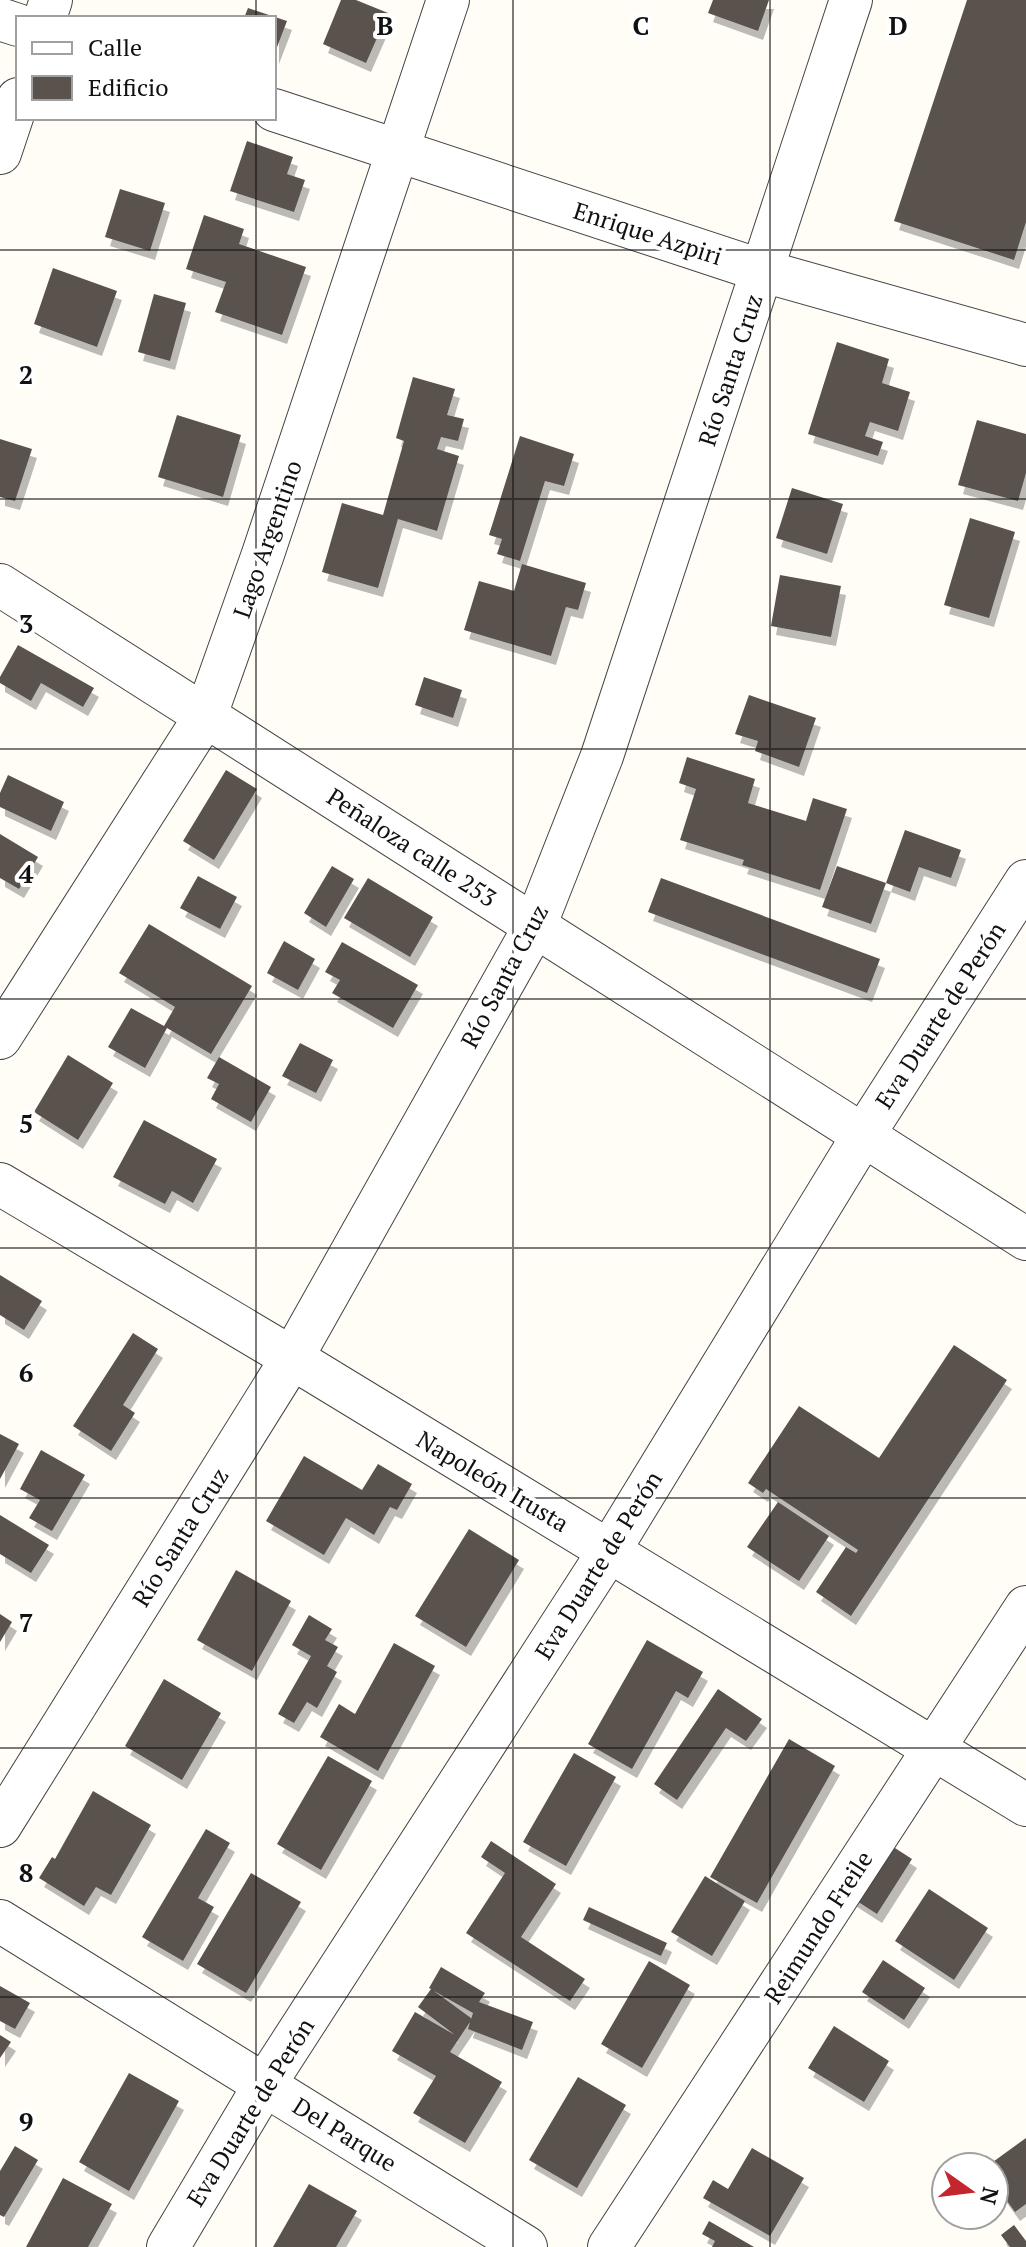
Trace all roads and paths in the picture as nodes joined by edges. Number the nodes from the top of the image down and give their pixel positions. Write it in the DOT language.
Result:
graph roads {
  1 [pos="448,0"];
  2 [pos="851,0"];
  3 [pos="16,105"];
  4 [pos="276,111"];
  5 [pos="398,151"];
  6 [pos="0,153"];
  7 [pos="763,271"];
  8 [pos="1026,345"];
  9 [pos="0,585"];
  10 [pos="206,715"];
  11 [pos="1026,881"];
  12 [pos="535,926"];
  13 [pos="0,1038"];
  14 [pos="864,1134"];
  15 [pos="0,1184"];
  16 [pos="1026,1239"];
  17 [pos="292,1358"];
  18 [pos="609,1551"];
  19 [pos="1026,1607"];
  20 [pos="935,1748"];
  21 [pos="1026,1805"];
  22 [pos="0,1826"];
  23 [pos="0,1921"];
  24 [pos="265,2084"];
  25 [pos="168,2247"];
  26 [pos="526,2247"];
  27 [pos="609,2247"];
  1 -- 5 [label="street, Lago Argentino"];
  2 -- 7 [label="street, Río Santa Cruz"];
  3 -- 6 [label="street"];
  4 -- 5 [label="street, Enrique Azpiri"];
  5 -- 7 [label="street, Enrique Azpiri"];
  5 -- 10 [label="street, Lago Argentino"];
  7 -- 8 [label="street, Enrique Azpiri"];
  7 -- 12 [label="street, Río Santa Cruz"];
  9 -- 10 [label="street, Peñaloza calle 253"];
  10 -- 12 [label="street, Peñaloza calle 253"];
  10 -- 13 [label="street, Lago Argentino"];
  11 -- 14 [label="street, Eva Duarte de Perón"];
  12 -- 14 [label="street, Peñaloza calle 253"];
  12 -- 17 [label="street, Río Santa Cruz"];
  14 -- 16 [label="street, Peñaloza calle 253"];
  14 -- 18 [label="street, Eva Duarte de Perón"];
  15 -- 17 [label="street, Napoleón Irusta"];
  17 -- 18 [label="street, Napoleón Irusta"];
  17 -- 22 [label="street, Río Santa Cruz"];
  18 -- 20 [label="street, Napoleón Irusta"];
  18 -- 24 [label="street, Eva Duarte de Perón"];
  19 -- 20 [label="street, Reimundo Freile"];
  20 -- 21 [label="street, Napoleón Irusta"];
  20 -- 27 [label="street, Reimundo Freile"];
  23 -- 24 [label="street, Del Parque"];
  24 -- 25 [label="street, Eva Duarte de Perón"];
  24 -- 26 [label="street, Del Parque"];
}
